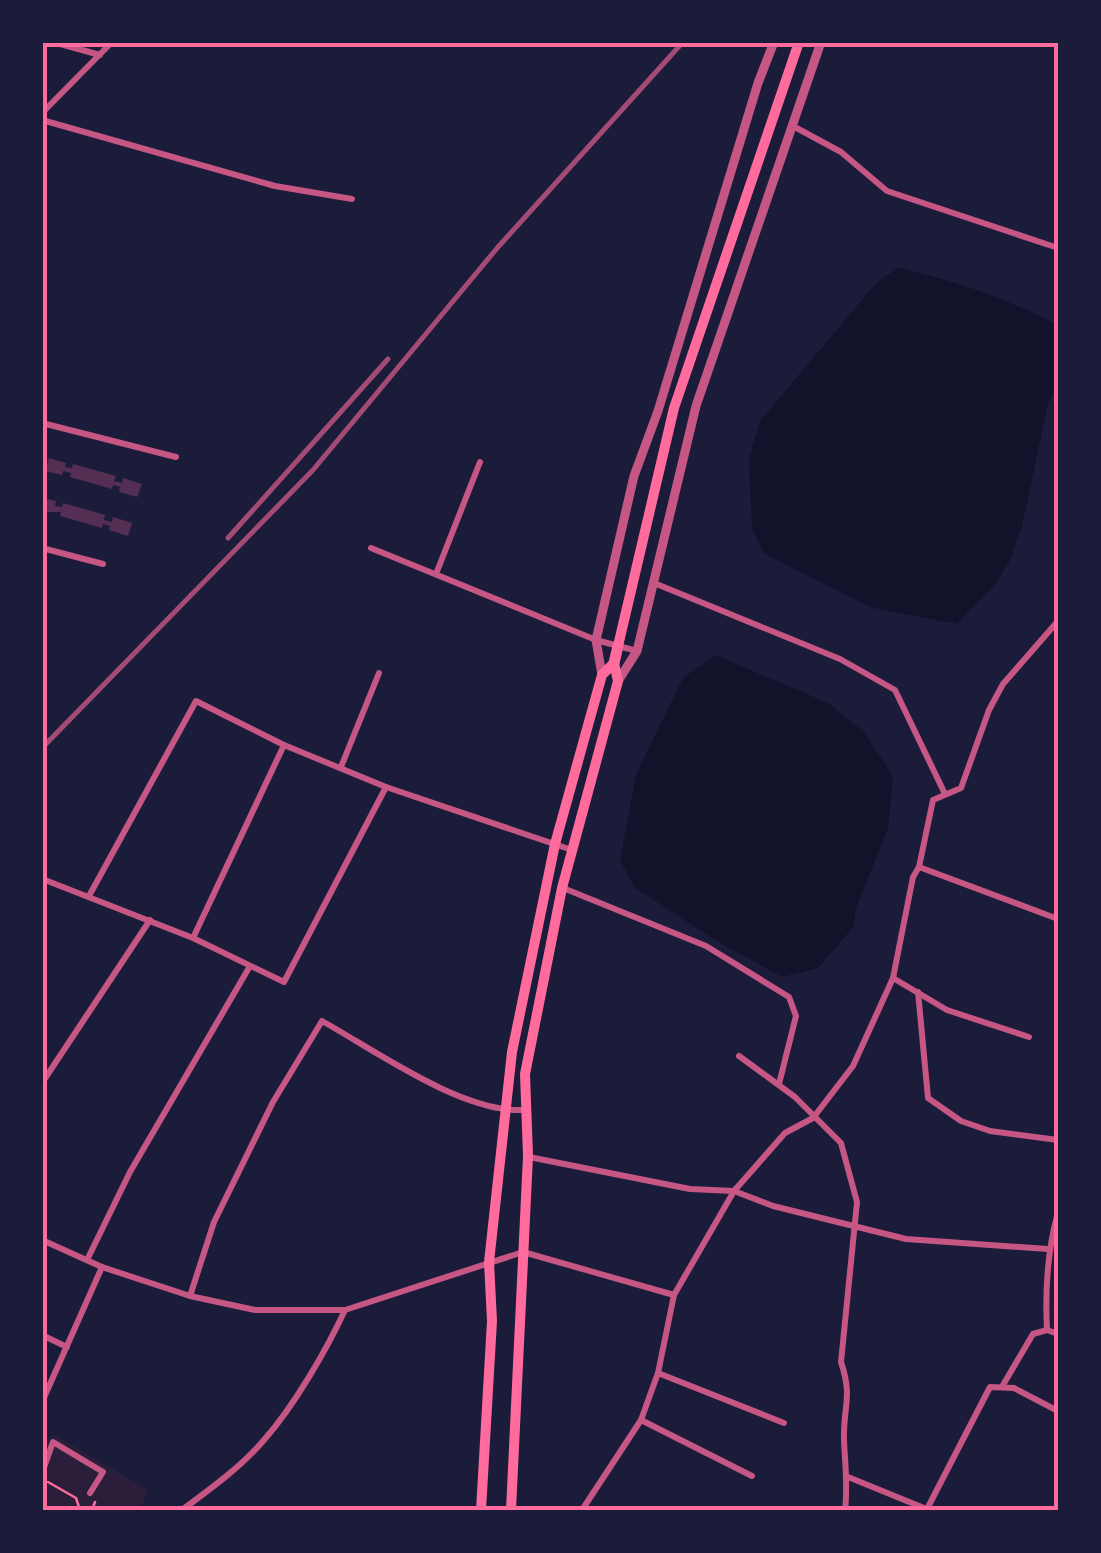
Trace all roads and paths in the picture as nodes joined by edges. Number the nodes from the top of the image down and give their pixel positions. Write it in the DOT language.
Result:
graph roads {
  1 [pos="54,42"];
  2 [pos="112,42"];
  3 [pos="774,42"];
  4 [pos="800,42"];
  5 [pos="820,42"];
  6 [pos="100,55"];
  7 [pos="42,116"];
  8 [pos="790,126"];
  9 [pos="352,199"];
  10 [pos="1058,248"];
  11 [pos="42,423"];
  12 [pos="176,457"];
  13 [pos="480,462"];
  14 [pos="42,548"];
  15 [pos="371,548"];
  16 [pos="103,564"];
  17 [pos="436,574"];
  18 [pos="654,583"];
  19 [pos="1058,621"];
  20 [pos="596,640"];
  21 [pos="618,646"];
  22 [pos="637,652"];
  23 [pos="614,663"];
  24 [pos="378,673"];
  25 [pos="602,675"];
  26 [pos="618,681"];
  27 [pos="284,745"];
  28 [pos="342,767"];
  29 [pos="386,787"];
  30 [pos="946,794"];
  31 [pos="555,844"];
  32 [pos="572,850"];
  33 [pos="919,867"];
  34 [pos="42,884"];
  35 [pos="562,888"];
  36 [pos="90,896"];
  37 [pos="1058,919"];
  38 [pos="150,920"];
  39 [pos="193,938"];
  40 [pos="250,966"];
  41 [pos="893,978"];
  42 [pos="918,992"];
  43 [pos="1029,1038"];
  44 [pos="739,1056"];
  45 [pos="42,1083"];
  46 [pos="779,1085"];
  47 [pos="524,1110"];
  48 [pos="504,1111"];
  49 [pos="813,1118"];
  50 [pos="1058,1140"];
  51 [pos="528,1156"];
  52 [pos="734,1192"];
  53 [pos="1058,1212"];
  54 [pos="856,1227"];
  55 [pos="42,1240"];
  56 [pos="1048,1249"];
  57 [pos="523,1252"];
  58 [pos="87,1260"];
  59 [pos="489,1262"];
  60 [pos="102,1267"];
  61 [pos="674,1294"];
  62 [pos="190,1296"];
  63 [pos="346,1310"];
  64 [pos="1047,1330"];
  65 [pos="1058,1334"];
  66 [pos="42,1335"];
  67 [pos="67,1346"];
  68 [pos="658,1373"];
  69 [pos="1003,1385"];
  70 [pos="43,1401"];
  71 [pos="1058,1411"];
  72 [pos="642,1420"];
  73 [pos="784,1423"];
  74 [pos="42,1476"];
  75 [pos="752,1476"];
  76 [pos="847,1477"];
  77 [pos="90,1494"];
  78 [pos="80,1510"];
  79 [pos="182,1510"];
  80 [pos="481,1510"];
  81 [pos="511,1510"];
  82 [pos="582,1510"];
  83 [pos="845,1510"];
  84 [pos="928,1510"];
  1 -- 6 [label="street"];
  2 -- 6 [label="street"];
  3 -- 20 [label="street"];
  4 -- 21 [label="main road"];
  5 -- 8 [label="street"];
  6 -- 7 [label="street"];
  7 -- 9 [label="street"];
  8 -- 10 [label="street"];
  8 -- 18 [label="street"];
  11 -- 12 [label="street"];
  13 -- 17 [label="street"];
  14 -- 16 [label="street"];
  15 -- 17 [label="street"];
  17 -- 20 [label="street"];
  18 -- 22 [label="street"];
  18 -- 30 [label="street"];
  19 -- 30 [label="street"];
  20 -- 21 [label="street"];
  20 -- 25 [label="street"];
  21 -- 22 [label="street"];
  21 -- 23 [label="highway"];
  22 -- 26 [label="street"];
  23 -- 25 [label="main road"];
  23 -- 26 [label="main road"];
  24 -- 28 [label="street"];
  25 -- 31 [label="main road"];
  26 -- 32 [label="main road"];
  27 -- 28 [label="street"];
  27 -- 36 [label="street"];
  27 -- 39 [label="street"];
  28 -- 29 [label="street"];
  29 -- 31 [label="street"];
  29 -- 40 [label="street"];
  30 -- 33 [label="street"];
  31 -- 32 [label="street"];
  31 -- 48 [label="main road"];
  32 -- 35 [label="main road"];
  33 -- 37 [label="street"];
  33 -- 41 [label="street"];
  34 -- 36 [label="street"];
  35 -- 46 [label="street"];
  35 -- 47 [label="main road"];
  36 -- 38 [label="street"];
  38 -- 39 [label="street"];
  38 -- 45 [label="street"];
  39 -- 40 [label="street"];
  40 -- 58 [label="street"];
  41 -- 42 [label="street"];
  41 -- 49 [label="street"];
  42 -- 43 [label="street"];
  42 -- 50 [label="street"];
  44 -- 46 [label="street"];
  46 -- 49 [label="street"];
  47 -- 48 [label="street"];
  47 -- 51 [label="main road"];
  48 -- 59 [label="main road"];
  48 -- 62 [label="street"];
  49 -- 52 [label="street"];
  49 -- 54 [label="street"];
  51 -- 52 [label="street"];
  51 -- 57 [label="main road"];
  52 -- 54 [label="street"];
  52 -- 61 [label="street"];
  53 -- 56 [label="street"];
  54 -- 56 [label="street"];
  54 -- 76 [label="street"];
  55 -- 58 [label="street"];
  56 -- 64 [label="street"];
  57 -- 59 [label="street"];
  57 -- 61 [label="street"];
  57 -- 81 [label="main road"];
  58 -- 60 [label="street"];
  59 -- 63 [label="street"];
  59 -- 80 [label="main road"];
  60 -- 62 [label="street"];
  60 -- 67 [label="street"];
  61 -- 68 [label="street"];
  62 -- 63 [label="street"];
  63 -- 79 [label="street"];
  64 -- 65 [label="street"];
  64 -- 69 [label="street"];
  66 -- 67 [label="street"];
  67 -- 70 [label="street"];
  68 -- 72 [label="street"];
  68 -- 73 [label="street"];
  69 -- 71 [label="street"];
  69 -- 84 [label="street"];
  72 -- 75 [label="street"];
  72 -- 82 [label="street"];
  74 -- 77 [label="street"];
  74 -- 78 [label="path"];
  76 -- 83 [label="street"];
  76 -- 84 [label="street"];
}
